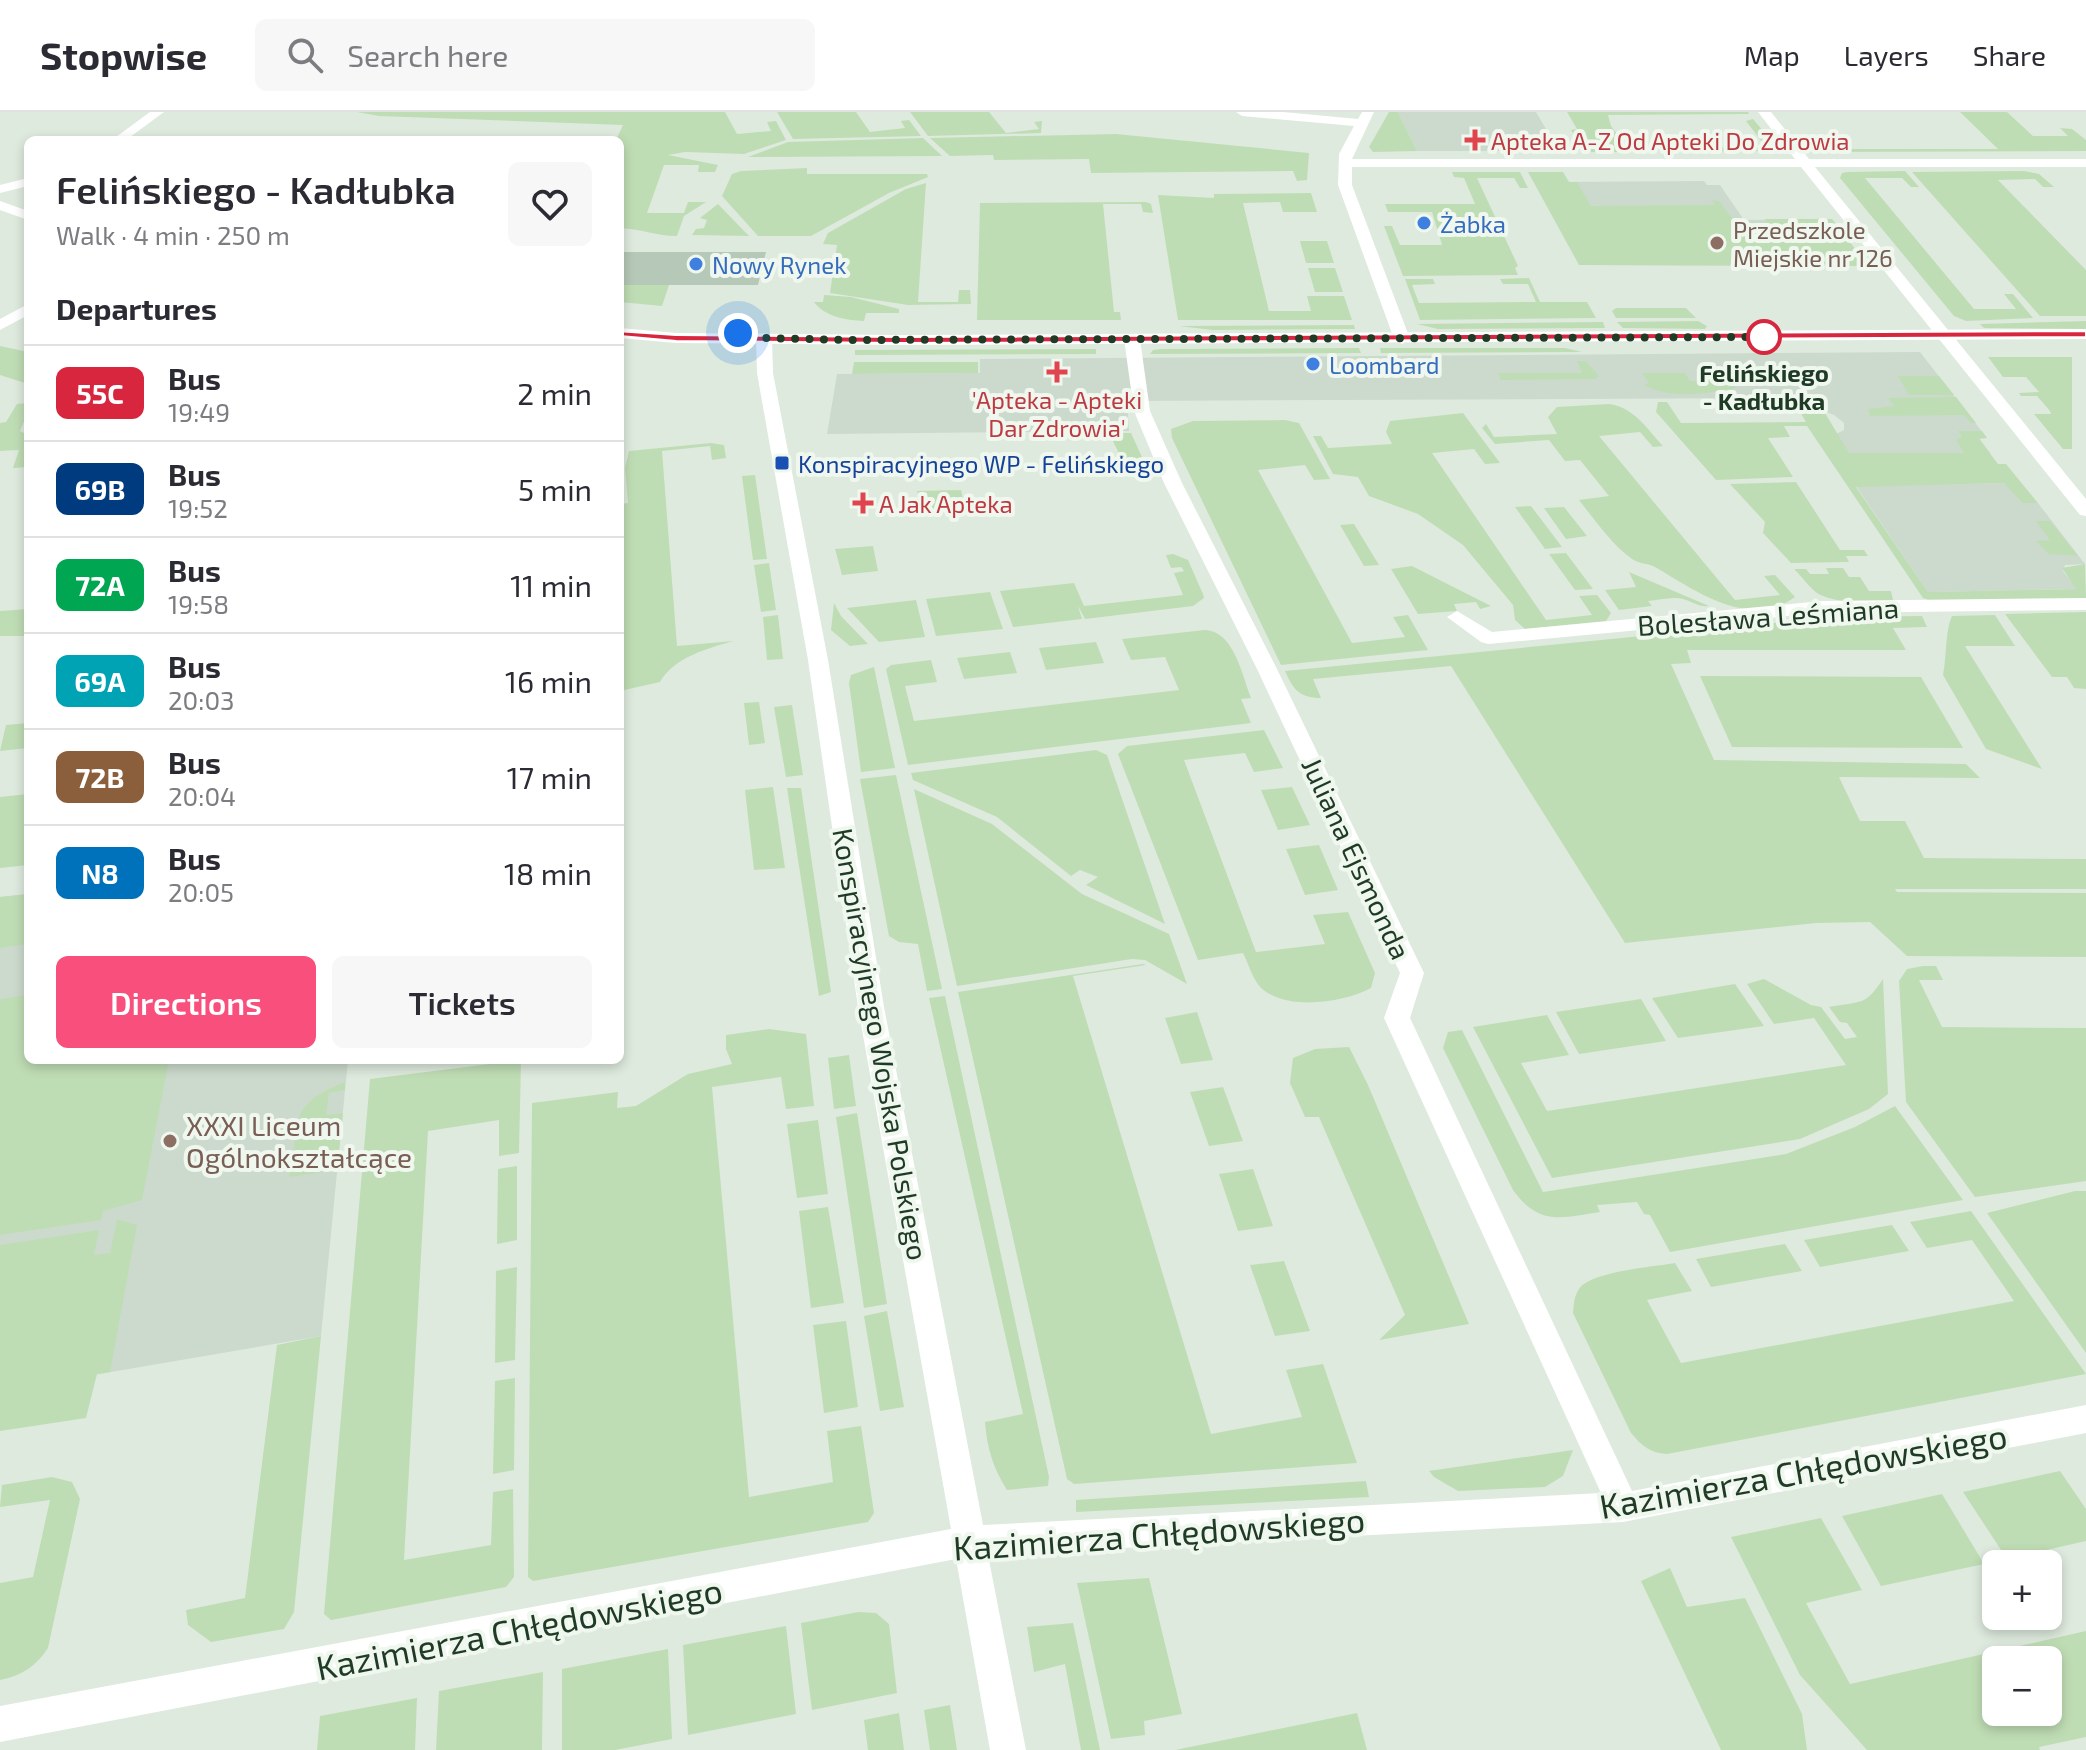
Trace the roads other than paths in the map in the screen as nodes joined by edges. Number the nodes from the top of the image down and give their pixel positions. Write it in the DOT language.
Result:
graph roads {
  1 [pos="158,112"];
  2 [pos="1242,112"];
  3 [pos="1764,112"];
  4 [pos="1365,118"];
  5 [pos="124,136"];
  6 [pos="1345,163"];
  7 [pos="2086,163"];
  8 [pos="1805,164"];
  9 [pos="24,183"];
  10 [pos="0,189"];
  11 [pos="0,205"];
  12 [pos="24,209"];
  13 [pos="24,311"];
  14 [pos="624,318"];
  15 [pos="0,325"];
  16 [pos="624,333"];
  17 [pos="2086,334"];
  18 [pos="1947,336"];
  19 [pos="764,338"];
  20 [pos="1132,339"];
  21 [pos="1402,339"];
  22 [pos="2086,511"];
  23 [pos="2086,604"];
  24 [pos="1457,617"];
  25 [pos="2086,1419"];
  26 [pos="1623,1507"];
  27 [pos="969,1541"];
  28 [pos="0,1724"];
  29 [pos="1008,1750"];
  1 -- 5 [label="street"];
  2 -- 4 [label="street"];
  3 -- 8 [label="street"];
  4 -- 6 [label="street"];
  6 -- 8 [label="street"];
  6 -- 21 [label="street"];
  7 -- 8 [label="street"];
  8 -- 18 [label="street"];
  9 -- 10 [label="street"];
  11 -- 12 [label="street"];
  13 -- 15 [label="street"];
  14 -- 19 [label="street"];
  16 -- 19 [label="street"];
  17 -- 18 [label="street"];
  18 -- 21 [label="street"];
  18 -- 22 [label="street"];
  19 -- 20 [label="street"];
  19 -- 27 [label="street, Konspiracyjnego Wojska Polskiego"];
  20 -- 21 [label="street"];
  20 -- 26 [label="street, Juliana Ejsmonda"];
  23 -- 24 [label="street, Bolesława Leśmiana"];
  25 -- 26 [label="street, Kazimierza Chłędowskiego"];
  26 -- 27 [label="street, Kazimierza Chłędowskiego"];
  27 -- 28 [label="street, Kazimierza Chłędowskiego"];
  27 -- 29 [label="street, Konspiracyjnego Wojska Polskiego"];
}
